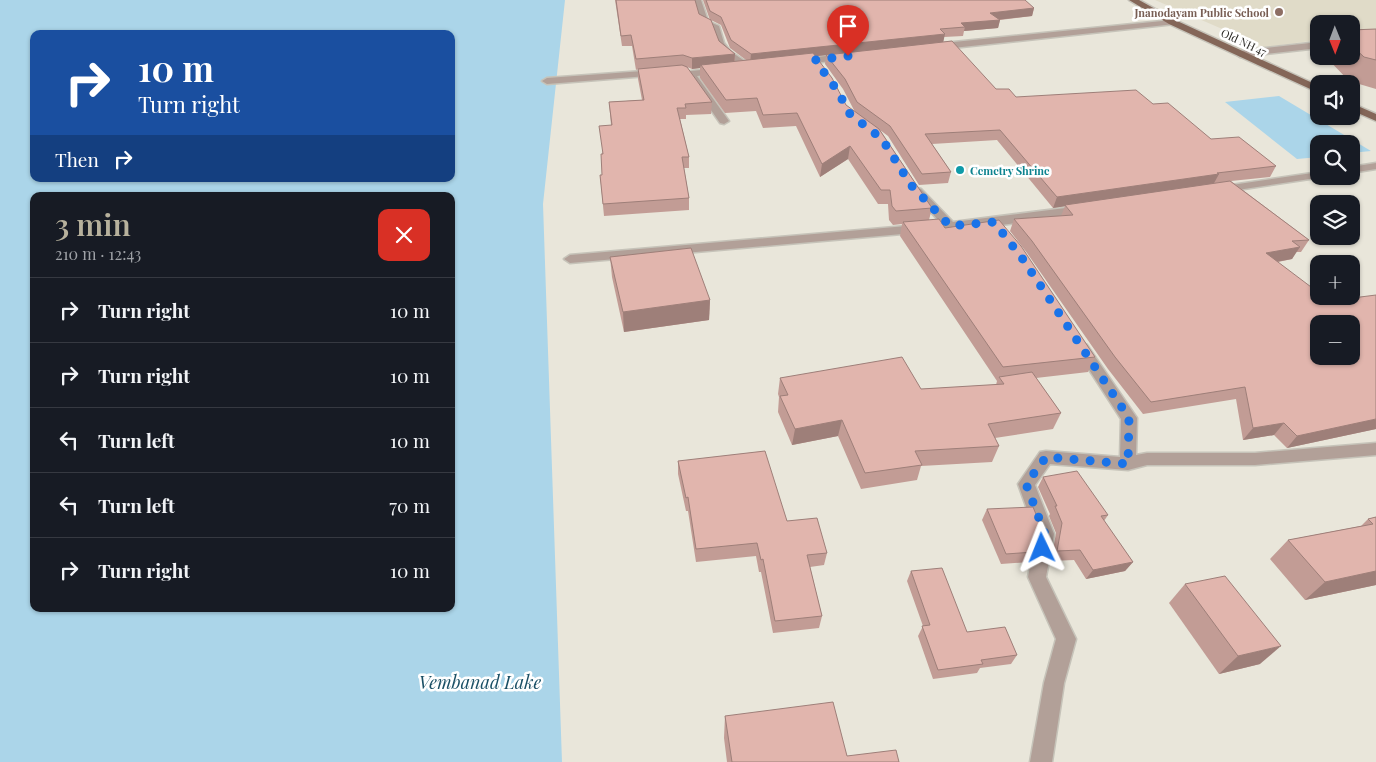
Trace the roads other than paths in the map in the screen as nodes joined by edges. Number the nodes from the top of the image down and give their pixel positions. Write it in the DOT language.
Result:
graph roads {
  1 [pos="697,0"];
  2 [pos="1133,0"];
  3 [pos="1172,22"];
  4 [pos="1310,46"];
  5 [pos="928,48"];
  6 [pos="1240,54"];
  7 [pos="852,56"];
  8 [pos="787,64"];
  9 [pos="664,72"];
  10 [pos="547,80"];
  11 [pos="1310,86"];
  12 [pos="1360,110"];
  13 [pos="1376,118"];
  14 [pos="724,121"];
  15 [pos="1376,166"];
  16 [pos="1360,169"];
  17 [pos="1310,176"];
  18 [pos="911,185"];
  19 [pos="1210,192"];
  20 [pos="1092,208"];
  21 [pos="994,222"];
  22 [pos="950,226"];
  23 [pos="1005,236"];
  24 [pos="570,260"];
  25 [pos="1075,338"];
  26 [pos="1376,450"];
  27 [pos="1128,464"];
  28 [pos="1041,762"];
  1 -- 14 [label="street"];
  2 -- 3 [label="main road, Old NH 47"];
  3 -- 5 [label="street"];
  3 -- 6 [label="main road, Old NH 47"];
  4 -- 6 [label="street"];
  6 -- 11 [label="main road, Old NH 47"];
  7 -- 8 [label="street"];
  9 -- 10 [label="street"];
  12 -- 13 [label="main road"];
  15 -- 16 [label="street"];
  17 -- 19 [label="street"];
  18 -- 22 [label="street"];
  20 -- 21 [label="street"];
  21 -- 22 [label="street"];
  21 -- 23 [label="street"];
  22 -- 24 [label="street"];
  25 -- 27 [label="street"];
  26 -- 27 [label="street"];
  27 -- 28 [label="street"];
}
